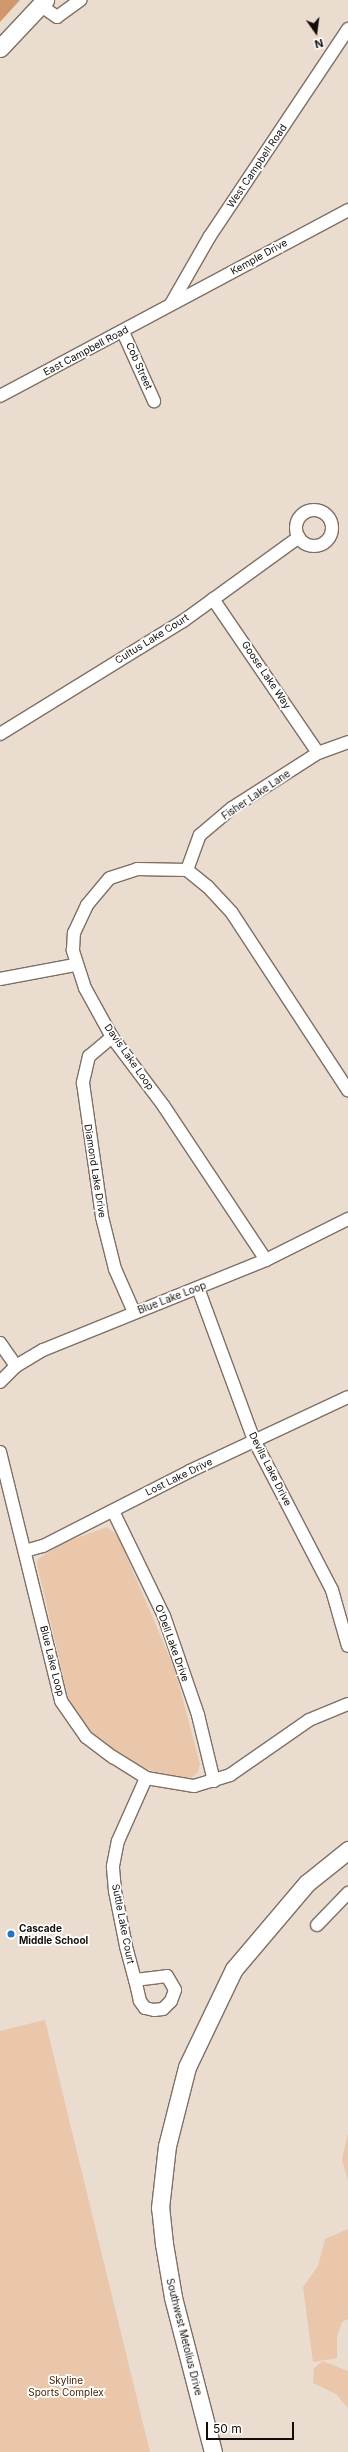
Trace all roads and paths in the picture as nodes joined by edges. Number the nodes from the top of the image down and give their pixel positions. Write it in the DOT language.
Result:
graph roads {
  1 [pos="80,0"];
  2 [pos="42,2"];
  3 [pos="348,29"];
  4 [pos="0,48"];
  5 [pos="348,210"];
  6 [pos="171,305"];
  7 [pos="123,332"];
  8 [pos="0,396"];
  9 [pos="154,401"];
  10 [pos="299,537"];
  11 [pos="213,599"];
  12 [pos="0,734"];
  13 [pos="348,742"];
  14 [pos="318,753"];
  15 [pos="187,870"];
  16 [pos="76,965"];
  17 [pos="0,979"];
  18 [pos="112,1037"];
  19 [pos="346,1083"];
  20 [pos="348,1219"];
  21 [pos="266,1260"];
  22 [pos="198,1288"];
  23 [pos="134,1312"];
  24 [pos="0,1343"];
  25 [pos="16,1366"];
  26 [pos="0,1382"];
  27 [pos="348,1397"];
  28 [pos="348,1403"];
  29 [pos="335,1405"];
  30 [pos="254,1440"];
  31 [pos="0,1452"];
  32 [pos="3,1478"];
  33 [pos="113,1511"];
  34 [pos="25,1550"];
  35 [pos="348,1646"];
  36 [pos="348,1704"];
  37 [pos="146,1778"];
  38 [pos="214,1781"];
  39 [pos="348,1850"];
  40 [pos="348,1892"];
  41 [pos="317,1925"];
  42 [pos="135,1980"];
  43 [pos="213,2452"];
  1 -- 2 [label="street"];
  2 -- 4 [label="street"];
  3 -- 6 [label="street, West Campbell Road"];
  5 -- 6 [label="street, Kemple Drive"];
  6 -- 7 [label="street, East Campbell Road"];
  7 -- 8 [label="street, East Campbell Road"];
  7 -- 9 [label="street, Cob Street"];
  10 -- 11 [label="street, Cultus Lake Court"];
  11 -- 12 [label="street, Cultus Lake Court"];
  11 -- 14 [label="street, Goose Lake Way"];
  13 -- 14 [label="street, Fisher Lake Lane"];
  14 -- 15 [label="street, Fisher Lake Lane"];
  15 -- 16 [label="street, Davis Lake Loop"];
  15 -- 19 [label="street"];
  16 -- 17 [label="street"];
  16 -- 18 [label="street, Davis Lake Loop"];
  18 -- 21 [label="street, Davis Lake Loop"];
  18 -- 23 [label="street, Diamond Lake Drive"];
  20 -- 21 [label="street, Blue Lake Loop"];
  21 -- 22 [label="street, Blue Lake Loop"];
  22 -- 23 [label="street, Blue Lake Loop"];
  22 -- 30 [label="street, Devils Lake Drive"];
  23 -- 25 [label="street, Blue Lake Loop"];
  24 -- 25 [label="street"];
  25 -- 26 [label="street, Blue Lake Loop"];
  27 -- 29 [label="street, Lost Lake Drive"];
  28 -- 29 [label="street, Lost Lake Drive"];
  29 -- 30 [label="street, Lost Lake Drive"];
  30 -- 33 [label="street, Lost Lake Drive"];
  30 -- 35 [label="street, Devils Lake Drive"];
  31 -- 32 [label="street, Blue Lake Loop"];
  32 -- 34 [label="street, Blue Lake Loop"];
  33 -- 34 [label="street, Lost Lake Drive"];
  33 -- 38 [label="street, O'Dell Lake Drive"];
  34 -- 37 [label="street, Blue Lake Loop"];
  36 -- 38 [label="street, Blue Lake Loop"];
  37 -- 38 [label="street, Blue Lake Loop"];
  37 -- 42 [label="street, Suttle Lake Court"];
  39 -- 43 [label="street, Southwest Metolius Drive"];
  40 -- 41 [label="street"];
}
